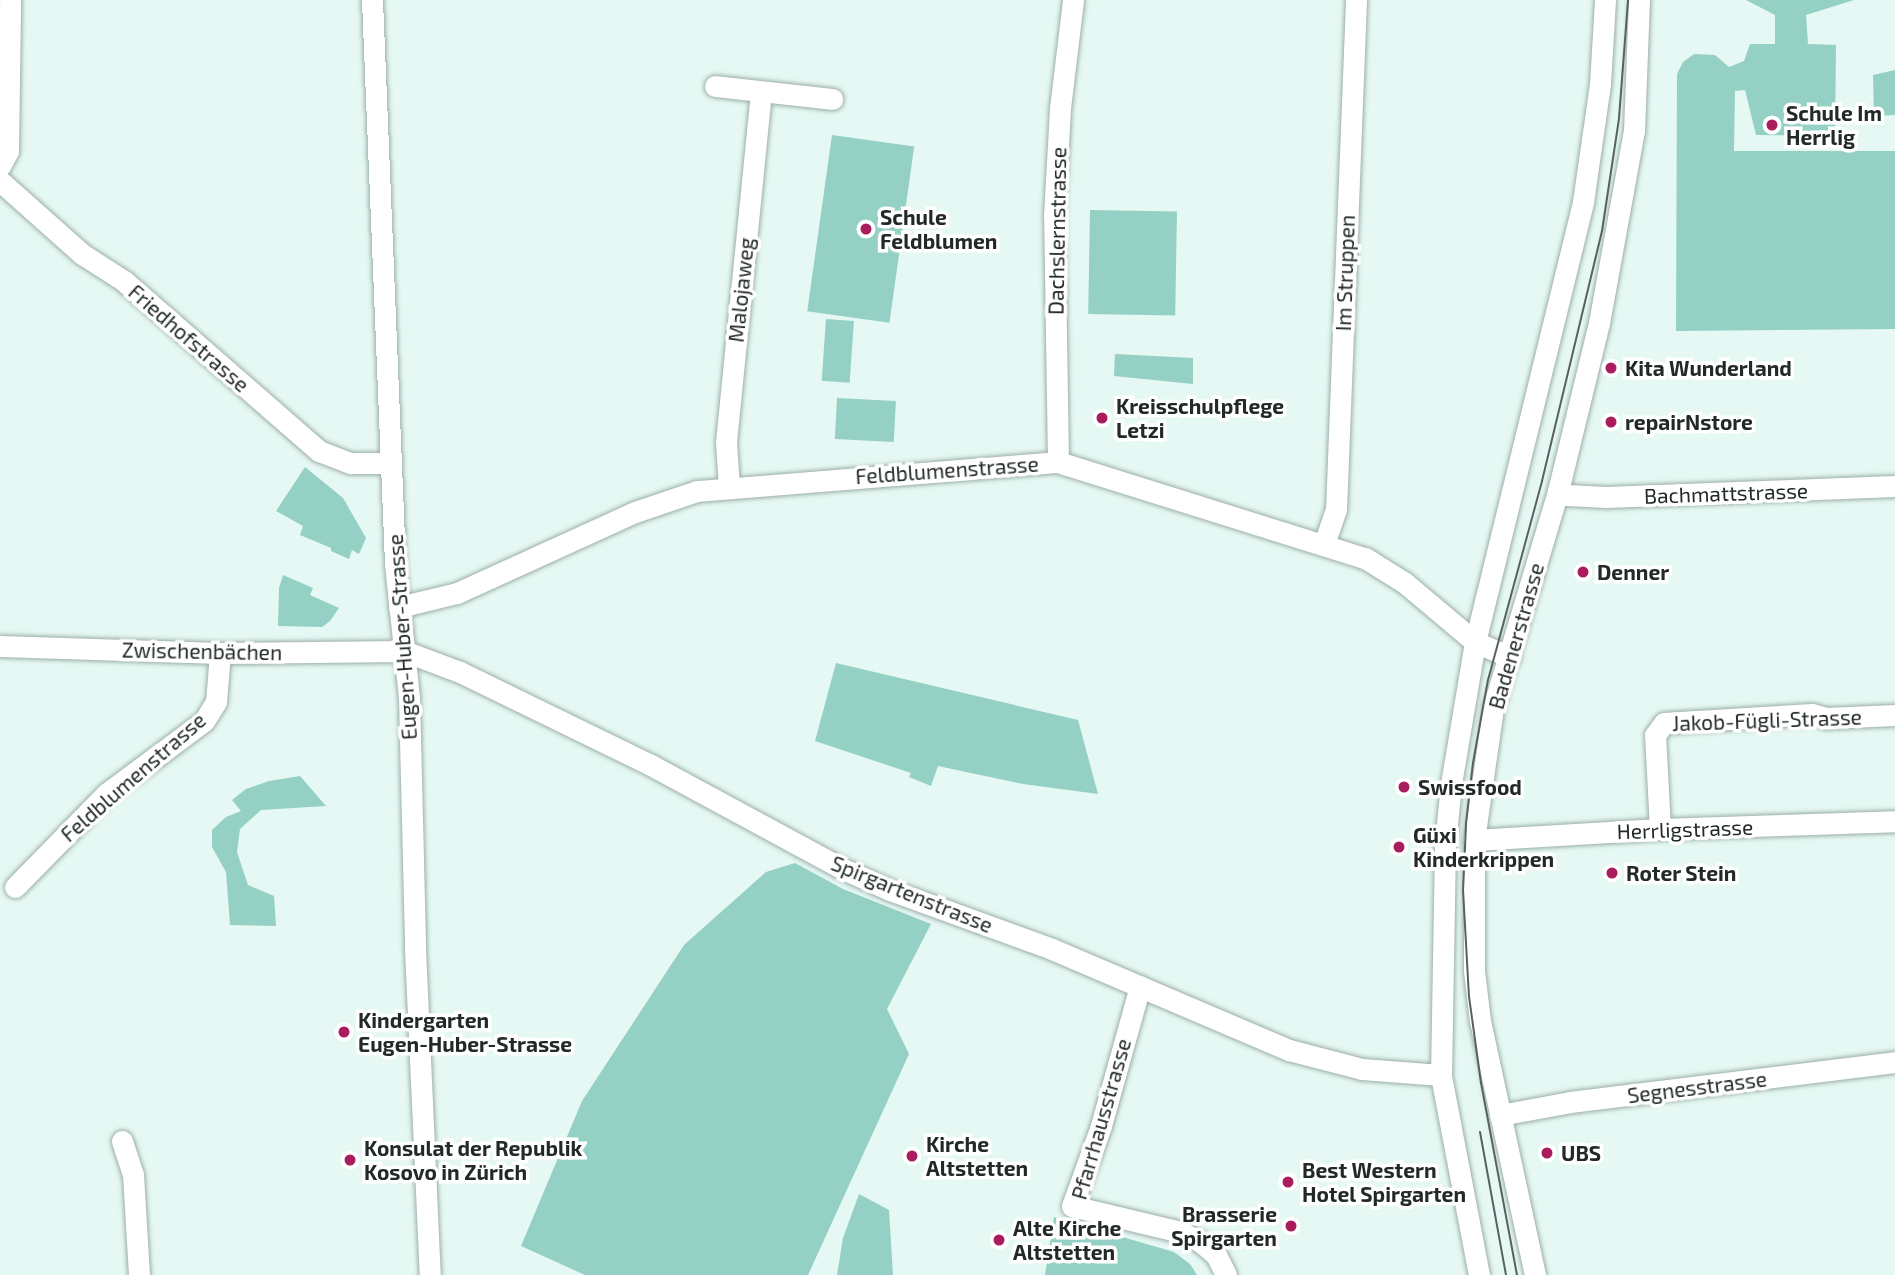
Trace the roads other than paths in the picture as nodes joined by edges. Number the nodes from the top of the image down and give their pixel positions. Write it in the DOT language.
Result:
graph roads {
  1 [pos="10,0"];
  2 [pos="372,0"];
  3 [pos="1073,0"];
  4 [pos="1356,0"];
  5 [pos="1605,0"];
  6 [pos="1639,0"];
  7 [pos="715,86"];
  8 [pos="761,93"];
  9 [pos="832,99"];
  10 [pos="0,166"];
  11 [pos="0,181"];
  12 [pos="1058,462"];
  13 [pos="391,463"];
  14 [pos="1895,486"];
  15 [pos="729,487"];
  16 [pos="1558,491"];
  17 [pos="1324,544"];
  18 [pos="399,607"];
  19 [pos="1475,642"];
  20 [pos="0,646"];
  21 [pos="404,651"];
  22 [pos="220,653"];
  23 [pos="1510,657"];
  24 [pos="1895,715"];
  25 [pos="1895,821"];
  26 [pos="1660,829"];
  27 [pos="1474,840"];
  28 [pos="16,887"];
  29 [pos="1140,986"];
  30 [pos="1895,1062"];
  31 [pos="1441,1075"];
  32 [pos="1500,1115"];
  33 [pos="122,1141"];
  34 [pos="139,1275"];
  35 [pos="430,1275"];
  36 [pos="1226,1275"];
  37 [pos="1479,1275"];
  38 [pos="1535,1275"];
  1 -- 10 [label="street"];
  2 -- 13 [label="street, Eugen-Huber-Strasse"];
  3 -- 12 [label="street, Dachslernstrasse"];
  4 -- 17 [label="street, Im Struppen"];
  5 -- 19 [label="street, Badenerstrasse"];
  6 -- 16 [label="street, Badenerstrasse"];
  7 -- 8 [label="street"];
  8 -- 9 [label="street"];
  8 -- 15 [label="street, Malojaweg"];
  11 -- 13 [label="street, Friedhofstrasse"];
  12 -- 15 [label="street, Feldblumenstrasse"];
  12 -- 17 [label="street, Feldblumenstrasse"];
  13 -- 18 [label="street, Eugen-Huber-Strasse"];
  14 -- 16 [label="street, Bachmattstrasse"];
  15 -- 18 [label="street, Feldblumenstrasse"];
  16 -- 23 [label="street, Badenerstrasse"];
  17 -- 19 [label="street, Feldblumenstrasse"];
  18 -- 21 [label="street, Eugen-Huber-Strasse"];
  19 -- 23 [label="street, Feldblumenstrasse"];
  19 -- 31 [label="street, Badenerstrasse"];
  20 -- 22 [label="street, Zwischenbächen"];
  21 -- 22 [label="street, Zwischenbächen"];
  21 -- 29 [label="street, Spirgartenstrasse"];
  21 -- 35 [label="street, Eugen-Huber-Strasse"];
  22 -- 28 [label="street, Feldblumenstrasse"];
  23 -- 27 [label="street, Badenerstrasse"];
  24 -- 26 [label="street, Jakob-Fügli-Strasse"];
  25 -- 26 [label="street, Herrligstrasse"];
  26 -- 27 [label="street, Herrligstrasse"];
  27 -- 32 [label="street, Badenerstrasse"];
  29 -- 31 [label="street, Spirgartenstrasse"];
  29 -- 36 [label="street, Pfarrhausstrasse"];
  30 -- 32 [label="street, Segnesstrasse"];
  31 -- 37 [label="street, Badenerstrasse"];
  32 -- 38 [label="street, Badenerstrasse"];
  33 -- 34 [label="street"];
}
